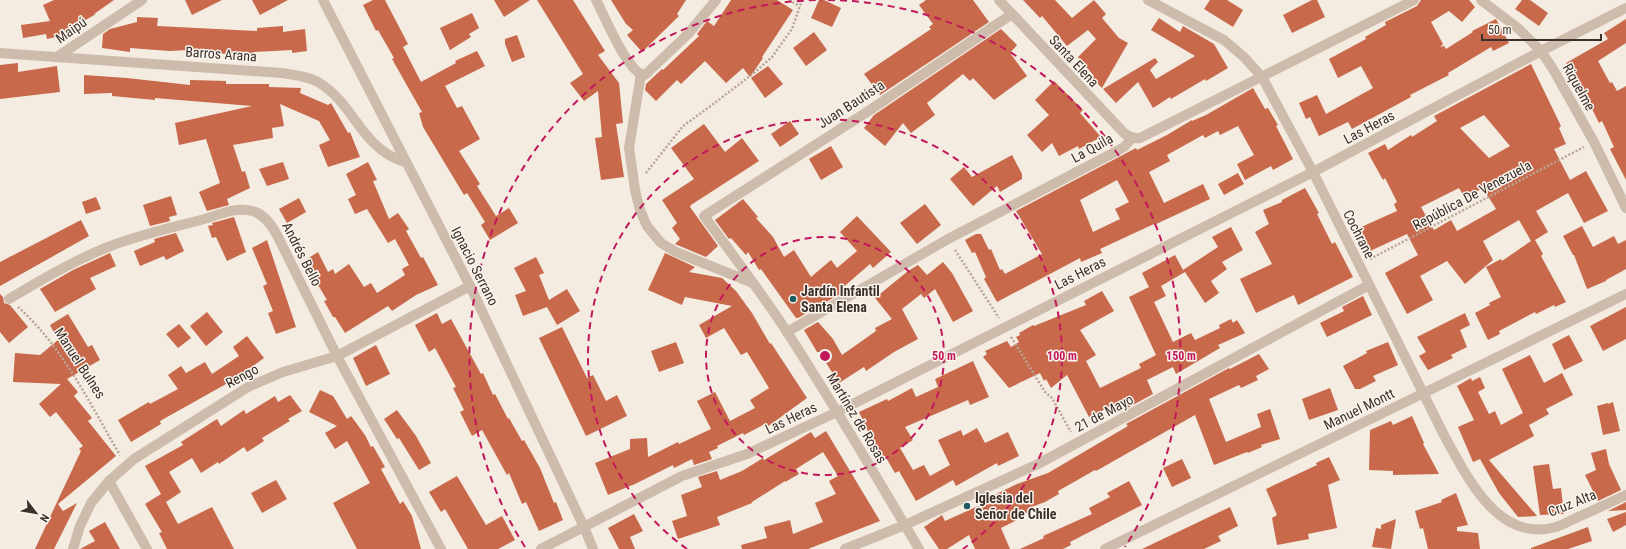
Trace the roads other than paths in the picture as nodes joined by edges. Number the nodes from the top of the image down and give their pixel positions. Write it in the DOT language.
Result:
graph roads {
  1 [pos="142,0"];
  2 [pos="323,0"];
  3 [pos="596,0"];
  4 [pos="716,0"];
  5 [pos="999,0"];
  6 [pos="1148,0"];
  7 [pos="1414,0"];
  8 [pos="1481,0"];
  9 [pos="1626,8"];
  10 [pos="1012,14"];
  11 [pos="1541,51"];
  12 [pos="0,53"];
  13 [pos="57,57"];
  14 [pos="641,74"];
  15 [pos="1262,77"];
  16 [pos="1132,138"];
  17 [pos="405,162"];
  18 [pos="1313,172"];
  19 [pos="1626,208"];
  20 [pos="704,216"];
  21 [pos="754,283"];
  22 [pos="1369,285"];
  23 [pos="470,286"];
  24 [pos="1626,294"];
  25 [pos="9,299"];
  26 [pos="787,332"];
  27 [pos="336,356"];
  28 [pos="1424,393"];
  29 [pos="837,412"];
  30 [pos="109,481"];
  31 [pos="1626,495"];
  32 [pos="1505,520"];
  33 [pos="905,525"];
  34 [pos="584,527"];
  35 [pos="73,549"];
  36 [pos="147,549"];
  37 [pos="441,549"];
  38 [pos="541,549"];
  39 [pos="593,549"];
  40 [pos="845,549"];
  41 [pos="919,549"];
  42 [pos="1105,549"];
  1 -- 13 [label="street, Maipú"];
  2 -- 17 [label="street, Ignacio Serrano"];
  3 -- 14 [label="street"];
  4 -- 14 [label="street"];
  5 -- 10 [label="street, Santa Elena"];
  6 -- 15 [label="street, Cochrane"];
  7 -- 15 [label="street, La Quila"];
  8 -- 11 [label="street, Riquelme"];
  9 -- 11 [label="street, Las Heras"];
  10 -- 16 [label="street, Santa Elena"];
  10 -- 20 [label="street, Juan Bautista"];
  11 -- 18 [label="street, Las Heras"];
  11 -- 19 [label="street, Riquelme"];
  12 -- 13 [label="street, Barros Arana"];
  13 -- 17 [label="street, Barros Arana"];
  14 -- 21 [label="street"];
  15 -- 16 [label="street, La Quila"];
  15 -- 18 [label="street, Cochrane"];
  16 -- 26 [label="street, La Quila"];
  17 -- 23 [label="street, Ignacio Serrano"];
  18 -- 22 [label="street, Cochrane"];
  18 -- 29 [label="street, Las Heras"];
  20 -- 21 [label="street, Martínez de Rosas"];
  21 -- 26 [label="street, Martínez de Rosas"];
  22 -- 28 [label="street, Cochrane"];
  22 -- 33 [label="street, 21 de Mayo"];
  23 -- 27 [label="street, Rengo"];
  23 -- 34 [label="street, Ignacio Serrano"];
  24 -- 28 [label="street, Manuel Montt"];
  25 -- 27 [label="street, Andrés Bello"];
  26 -- 29 [label="street, Martínez de Rosas"];
  27 -- 30 [label="street, Rengo"];
  27 -- 37 [label="street, Andrés Bello"];
  28 -- 32 [label="street, Cochrane"];
  28 -- 42 [label="street, Manuel Montt"];
  29 -- 33 [label="street, Martínez de Rosas"];
  29 -- 34 [label="street, Las Heras"];
  30 -- 35 [label="street, Rengo"];
  30 -- 36 [label="street"];
  31 -- 32 [label="street, Cruz Alta"];
  33 -- 40 [label="street, 21 de Mayo"];
  33 -- 41 [label="street, Martínez de Rosas"];
  34 -- 38 [label="street, Las Heras"];
  34 -- 39 [label="street, Ignacio Serrano"];
}
